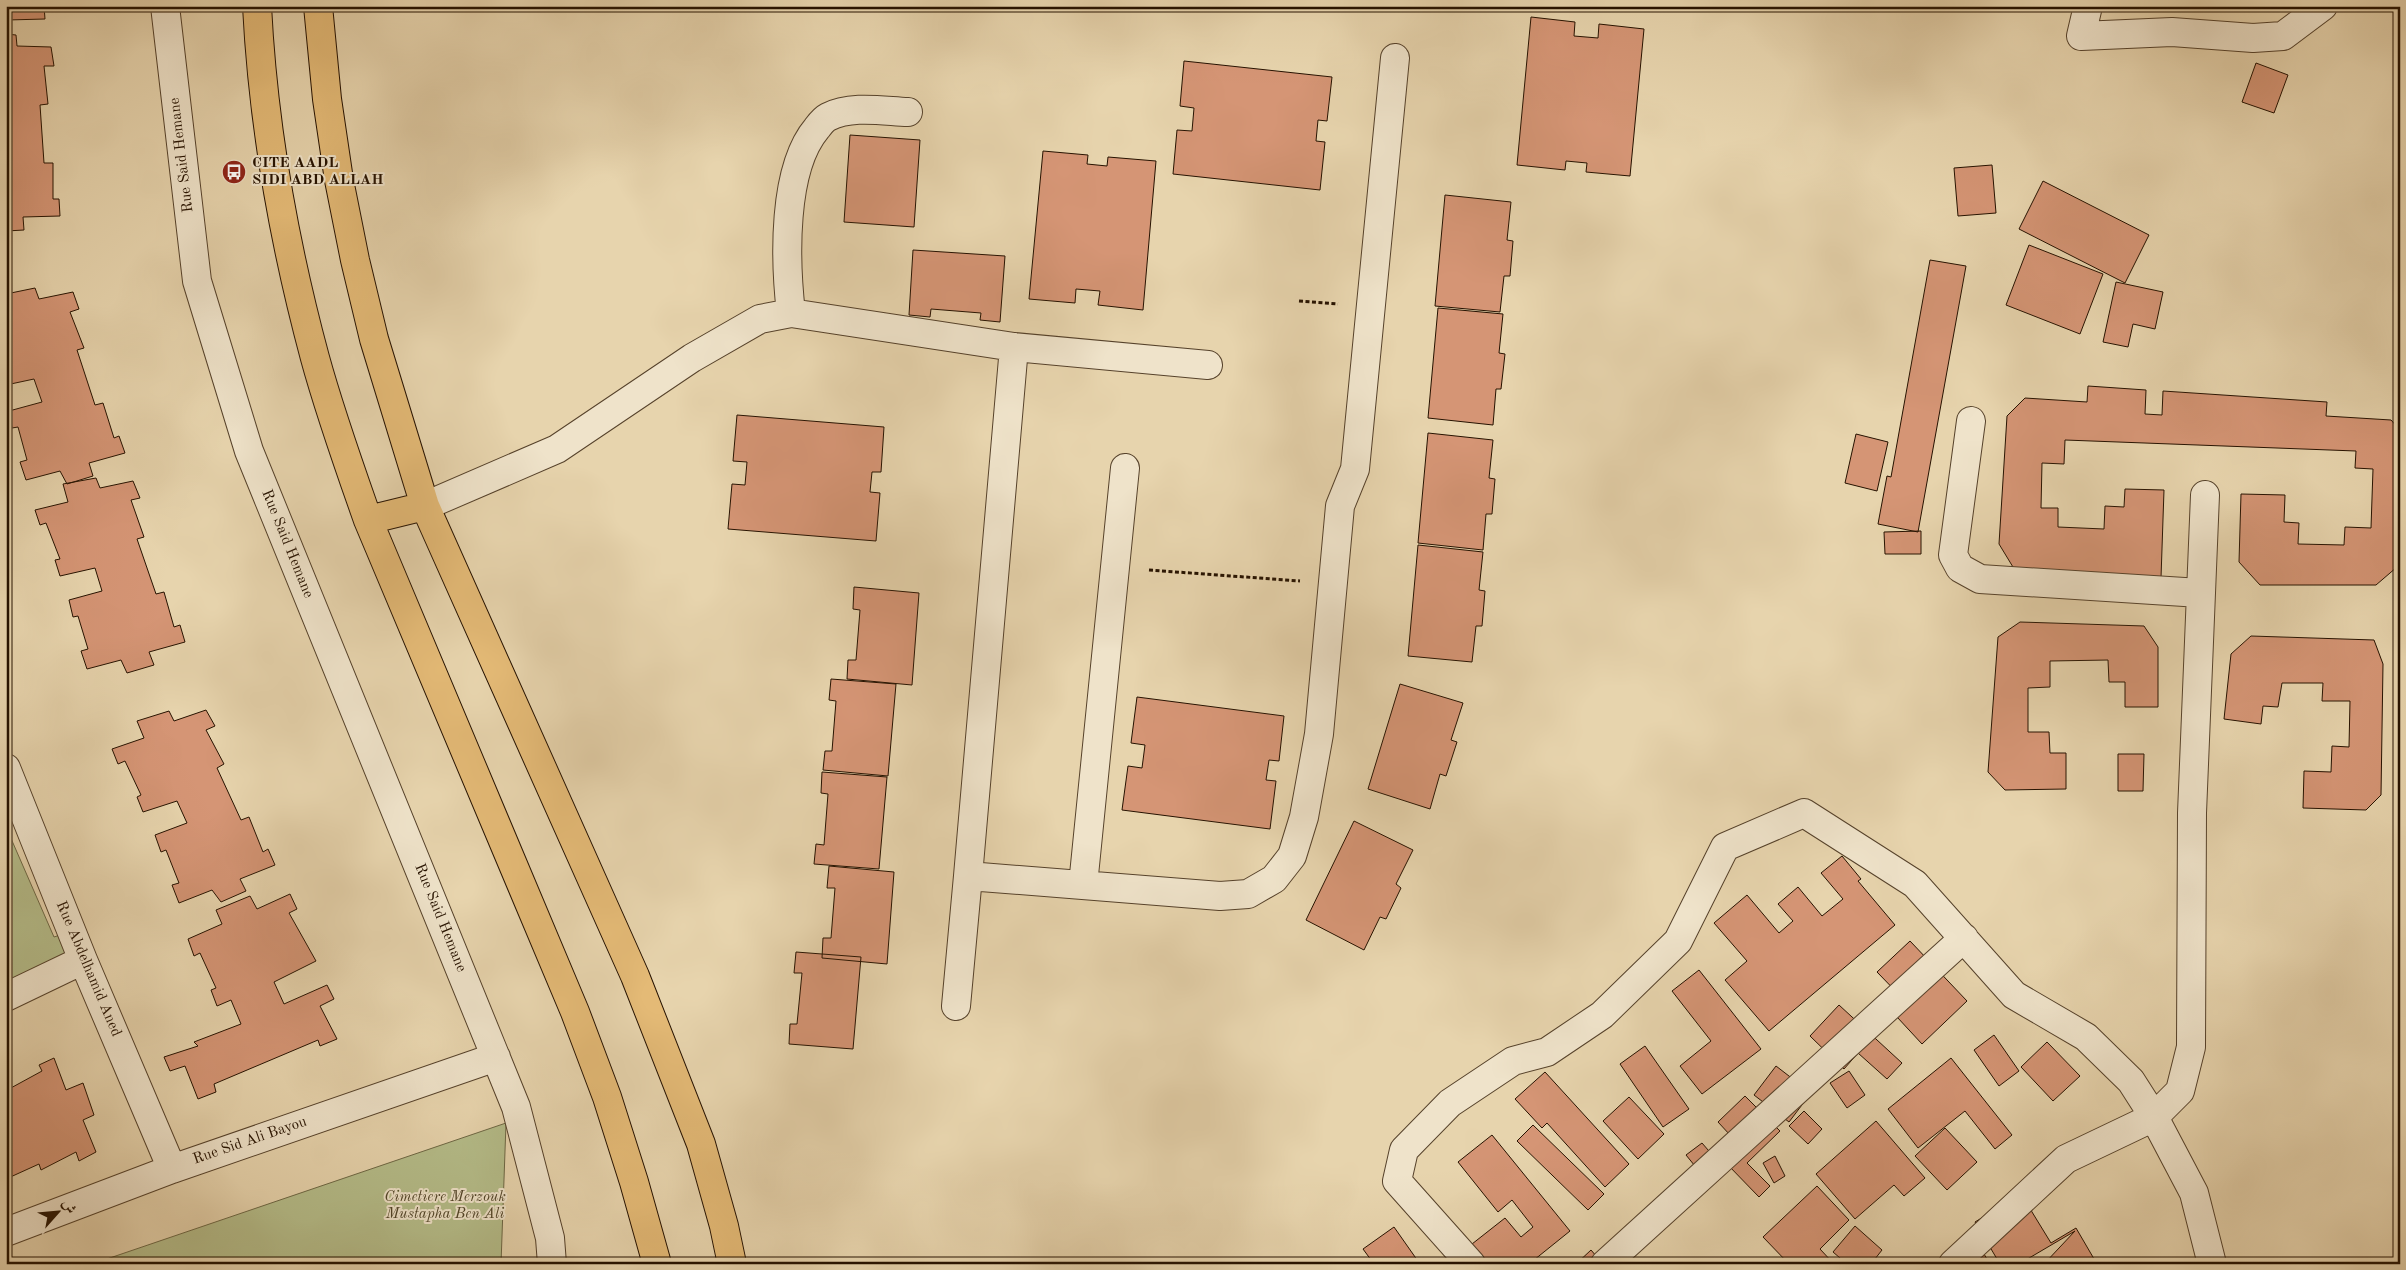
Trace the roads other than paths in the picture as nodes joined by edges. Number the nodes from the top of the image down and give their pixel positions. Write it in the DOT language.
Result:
graph roads {
  1 [pos="165,6"];
  2 [pos="257,6"];
  3 [pos="318,6"];
  4 [pos="2088,6"];
  5 [pos="2323,6"];
  6 [pos="1395,58"];
  7 [pos="908,112"];
  8 [pos="791,313"];
  9 [pos="1014,347"];
  10 [pos="1208,365"];
  11 [pos="1971,421"];
  12 [pos="1124,468"];
  13 [pos="2205,495"];
  14 [pos="425,506"];
  15 [pos="368,520"];
  16 [pos="2200,593"];
  17 [pos="6,768"];
  18 [pos="968,876"];
  19 [pos="1083,885"];
  20 [pos="1964,938"];
  21 [pos="83,960"];
  22 [pos="6,997"];
  23 [pos="956,1006"];
  24 [pos="496,1057"];
  25 [pos="2154,1117"];
  26 [pos="172,1169"];
  27 [pos="6,1232"];
  28 [pos="552,1264"];
  29 [pos="657,1264"];
  30 [pos="732,1264"];
  31 [pos="1472,1264"];
  32 [pos="1605,1264"];
  33 [pos="1953,1264"];
  34 [pos="2212,1264"];
  1 -- 24 [label="street, Rue Said Hemane"];
  2 -- 15 [label="main road"];
  3 -- 14 [label="main road"];
  4 -- 5 [label="street"];
  6 -- 19 [label="street"];
  7 -- 8 [label="street"];
  8 -- 9 [label="street"];
  8 -- 14 [label="street"];
  9 -- 10 [label="street"];
  9 -- 18 [label="street"];
  11 -- 16 [label="street"];
  12 -- 19 [label="street"];
  13 -- 16 [label="street"];
  14 -- 15 [label="main road"];
  14 -- 30 [label="main road"];
  15 -- 29 [label="main road"];
  16 -- 25 [label="street"];
  17 -- 21 [label="street, Rue Abdelhamid Aned"];
  18 -- 19 [label="street"];
  18 -- 23 [label="street"];
  20 -- 25 [label="street"];
  20 -- 31 [label="street"];
  20 -- 32 [label="street"];
  21 -- 22 [label="street"];
  21 -- 26 [label="street, Rue Abdelhamid Aned"];
  24 -- 26 [label="street, Rue Sid Ali Bayou"];
  24 -- 28 [label="street, Rue Said Hemane"];
  25 -- 33 [label="street"];
  25 -- 34 [label="street"];
  26 -- 27 [label="street, Rue Sid Ali Bayou"];
}
